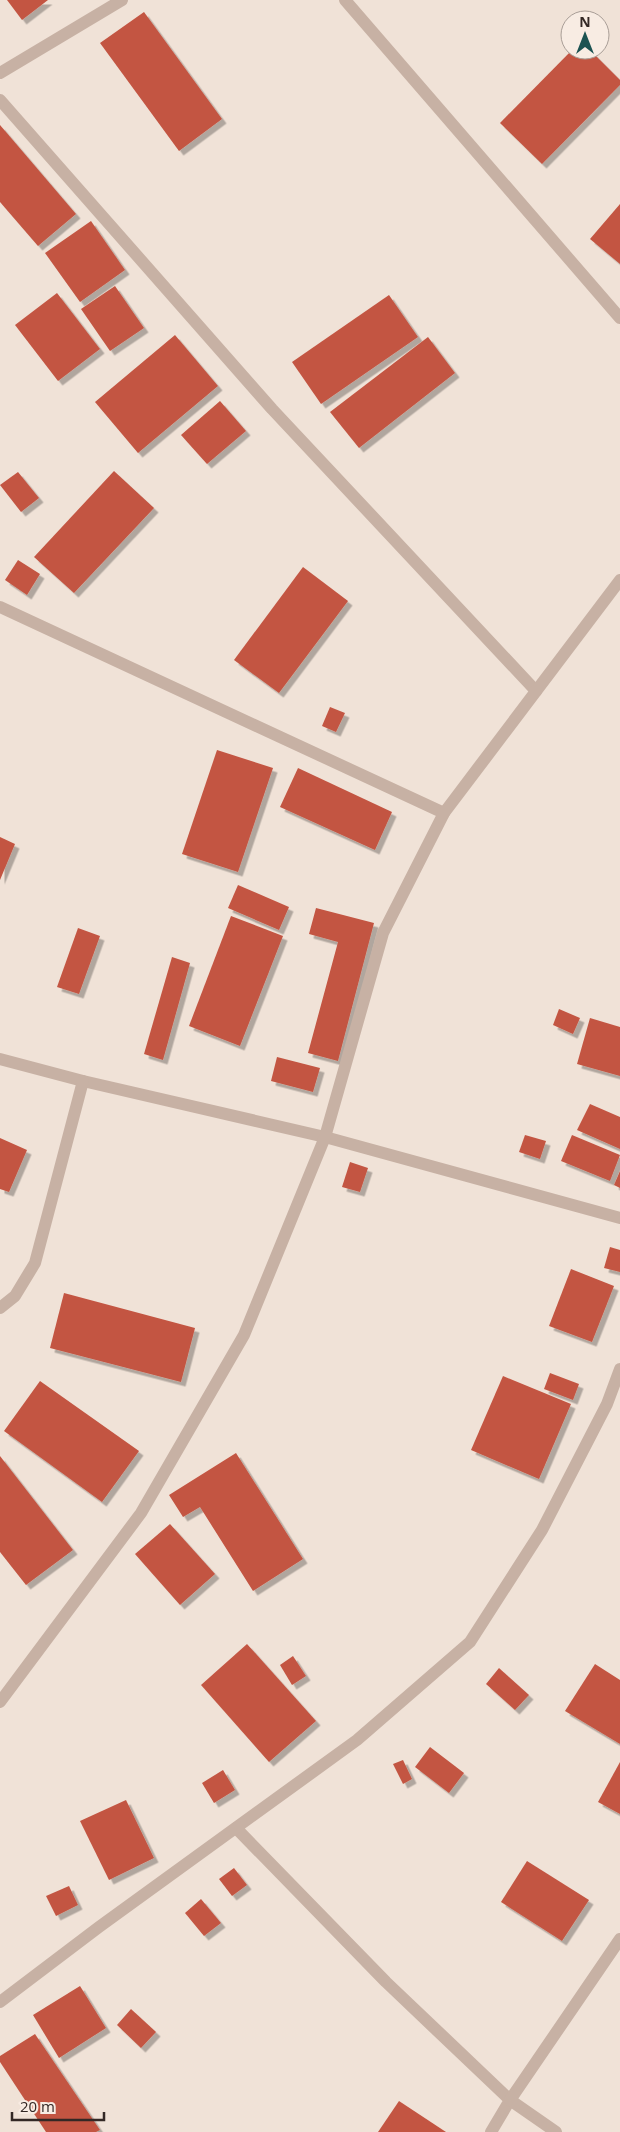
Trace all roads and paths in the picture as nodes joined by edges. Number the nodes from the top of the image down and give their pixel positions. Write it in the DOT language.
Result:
graph roads {
  1 [pos="122,0"];
  2 [pos="345,0"];
  3 [pos="0,73"];
  4 [pos="0,100"];
  5 [pos="620,318"];
  6 [pos="620,580"];
  7 [pos="0,607"];
  8 [pos="536,691"];
  9 [pos="444,813"];
  10 [pos="0,1059"];
  11 [pos="83,1081"];
  12 [pos="325,1137"];
  13 [pos="620,1218"];
  14 [pos="0,1308"];
  15 [pos="620,1369"];
  16 [pos="0,1702"];
  17 [pos="236,1828"];
  18 [pos="620,1939"];
  19 [pos="0,2002"];
  20 [pos="510,2100"];
  21 [pos="491,2132"];
  22 [pos="556,2132"];
  1 -- 3 [label="street"];
  2 -- 5 [label="street"];
  4 -- 8 [label="street"];
  6 -- 8 [label="street"];
  7 -- 9 [label="street"];
  8 -- 9 [label="street"];
  9 -- 12 [label="street"];
  10 -- 11 [label="street"];
  11 -- 12 [label="street"];
  11 -- 14 [label="street"];
  12 -- 13 [label="street"];
  12 -- 16 [label="street"];
  15 -- 17 [label="street"];
  17 -- 19 [label="street"];
  17 -- 20 [label="street"];
  18 -- 20 [label="street"];
  20 -- 21 [label="street"];
  20 -- 22 [label="street"];
}
